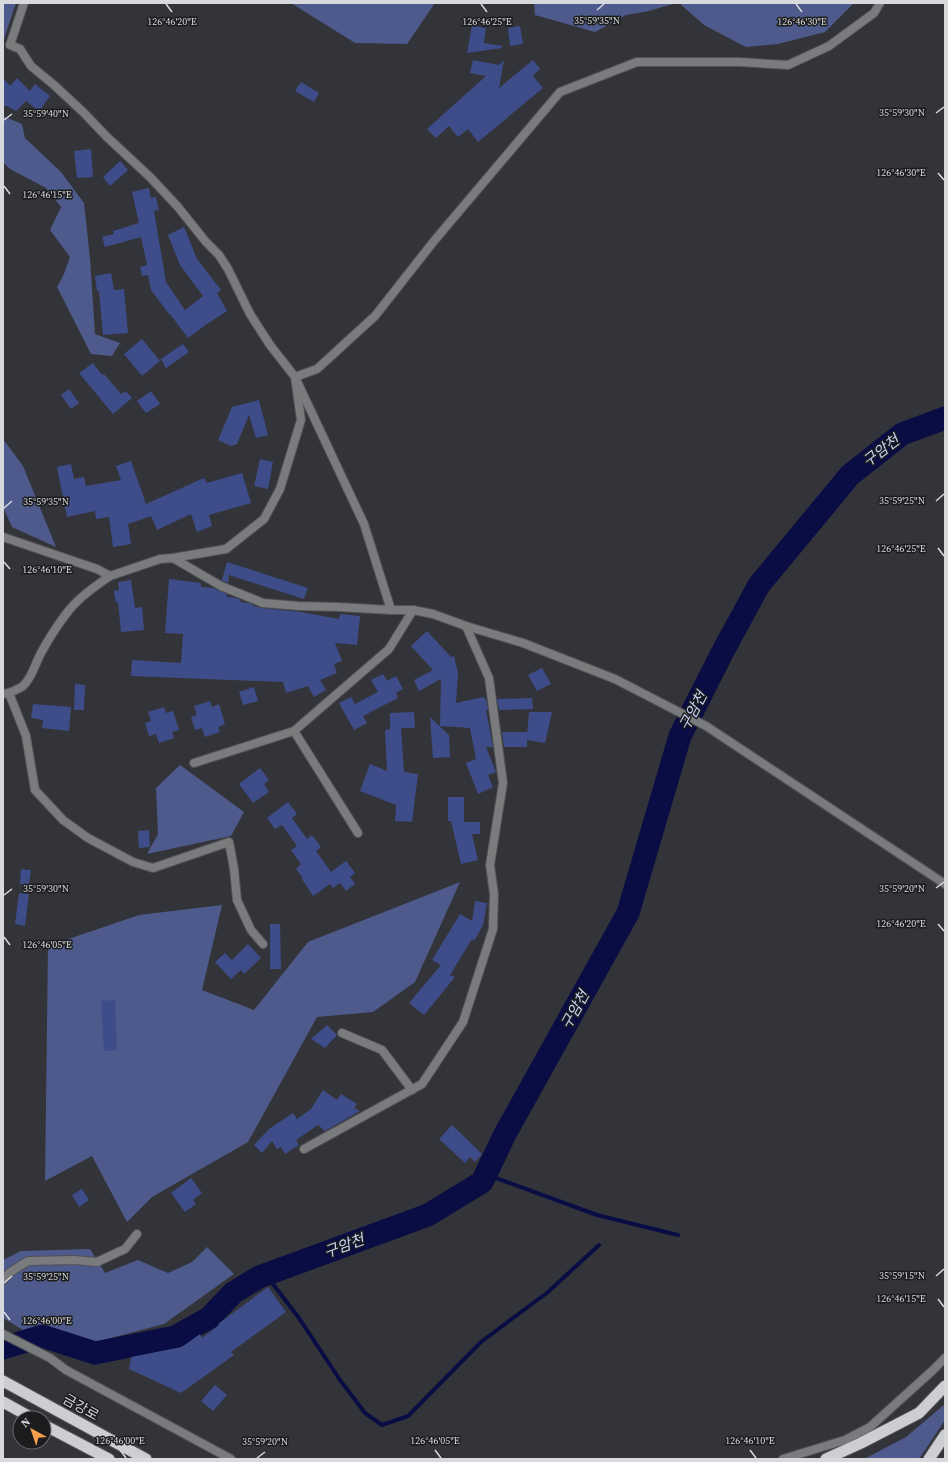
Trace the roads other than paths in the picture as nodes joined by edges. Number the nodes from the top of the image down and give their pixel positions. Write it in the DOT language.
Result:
graph roads {
  1 [pos="24,3"];
  2 [pos="880,3"];
  3 [pos="295,376"];
  4 [pos="3,537"];
  5 [pos="173,558"];
  6 [pos="110,576"];
  7 [pos="391,610"];
  8 [pos="413,610"];
  9 [pos="466,626"];
  10 [pos="6,694"];
  11 [pos="294,732"];
  12 [pos="194,763"];
  13 [pos="358,833"];
  14 [pos="945,884"];
  15 [pos="263,944"];
  16 [pos="342,1033"];
  17 [pos="412,1090"];
  18 [pos="304,1149"];
  19 [pos="137,1234"];
  20 [pos="3,1280"];
  21 [pos="3,1334"];
  22 [pos="945,1358"];
  23 [pos="3,1381"];
  24 [pos="945,1386"];
  25 [pos="3,1402"];
  26 [pos="18,1410"];
  27 [pos="74,1421"];
  28 [pos="52,1429"];
  29 [pos="945,1435"];
  30 [pos="64,1436"];
  31 [pos="102,1459"];
  32 [pos="109,1459"];
  33 [pos="146,1459"];
  34 [pos="150,1459"];
  35 [pos="231,1459"];
  36 [pos="783,1459"];
  37 [pos="826,1459"];
  38 [pos="929,1459"];
  1 -- 3 [label="street"];
  2 -- 3 [label="street"];
  3 -- 5 [label="street"];
  3 -- 7 [label="street"];
  4 -- 6 [label="street"];
  5 -- 6 [label="street"];
  5 -- 7 [label="street"];
  6 -- 10 [label="street"];
  7 -- 8 [label="street"];
  8 -- 9 [label="street"];
  8 -- 11 [label="street"];
  9 -- 14 [label="street"];
  9 -- 17 [label="street"];
  10 -- 15 [label="street"];
  11 -- 12 [label="street"];
  11 -- 13 [label="street"];
  16 -- 17 [label="street"];
  17 -- 18 [label="street"];
  19 -- 20 [label="street"];
  21 -- 35 [label="street"];
  22 -- 36 [label="street"];
  23 -- 27 [label="highway, 금강로"];
  24 -- 37 [label="highway"];
  25 -- 26 [label="highway"];
  27 -- 33 [label="highway, 금강로"];
  27 -- 34 [label="highway"];
  28 -- 30 [label="highway"];
  29 -- 38 [label="highway"];
  30 -- 31 [label="highway"];
  30 -- 32 [label="highway"];
}
